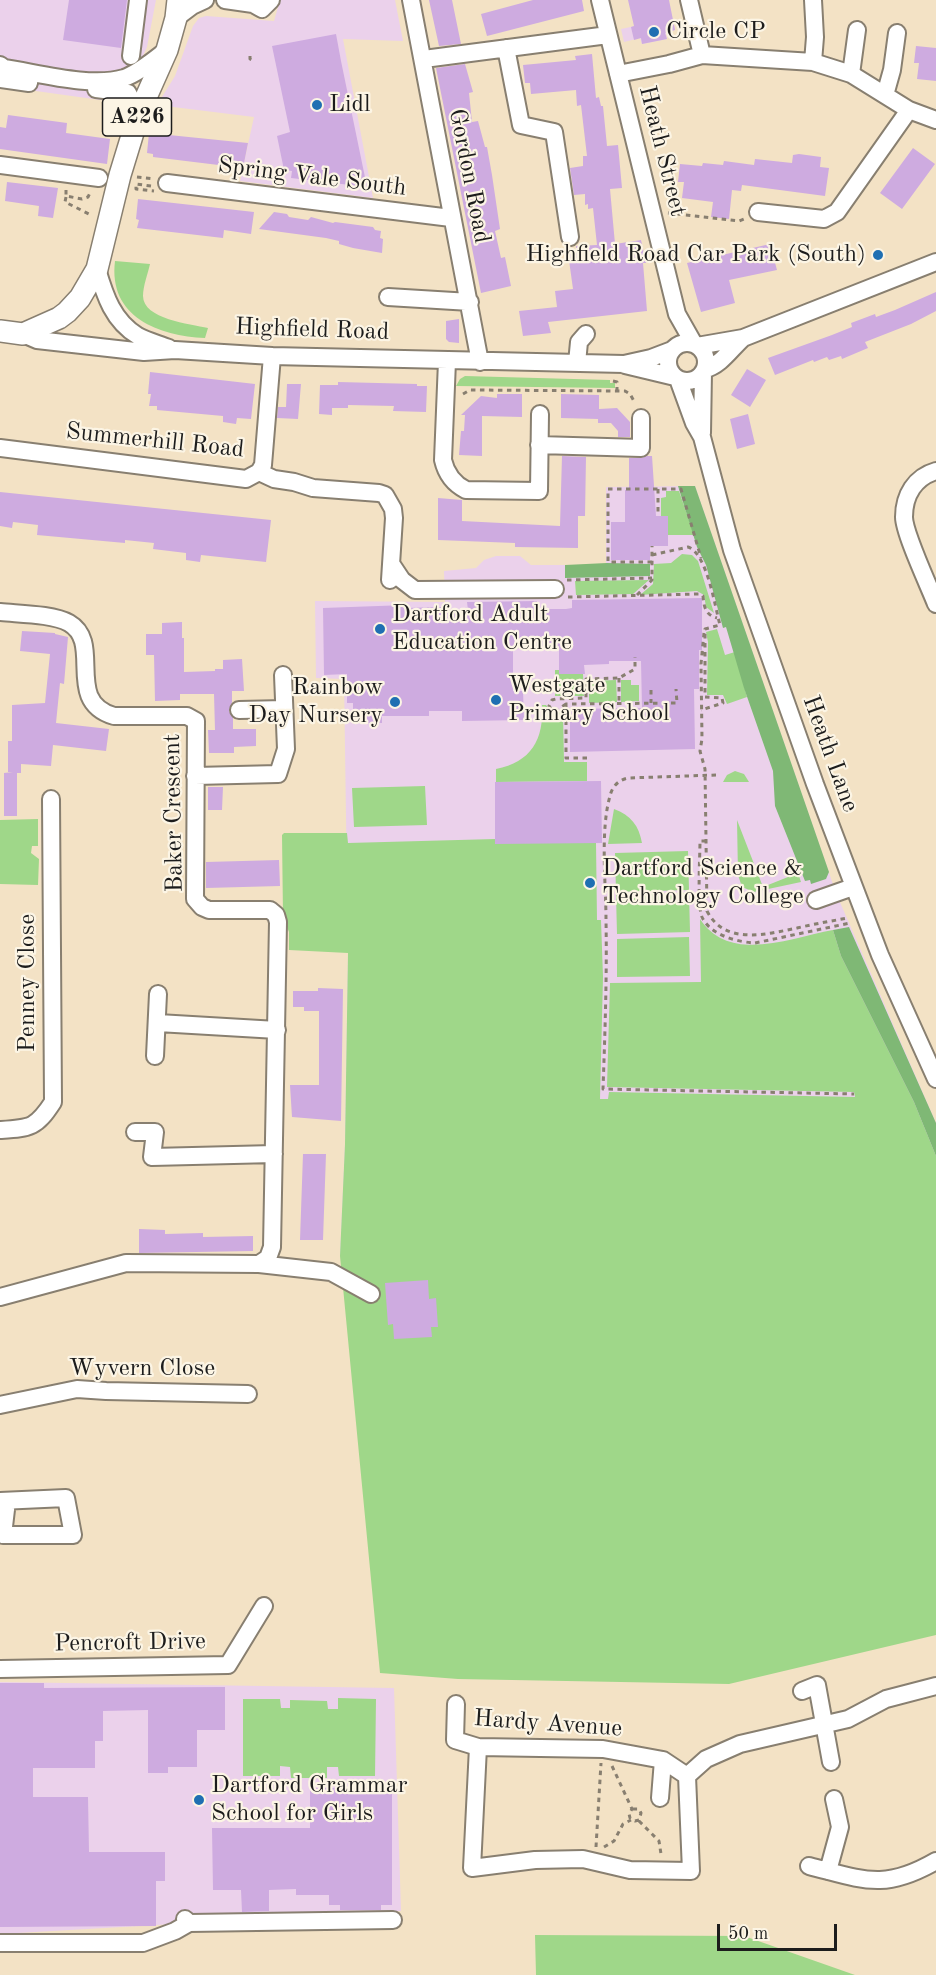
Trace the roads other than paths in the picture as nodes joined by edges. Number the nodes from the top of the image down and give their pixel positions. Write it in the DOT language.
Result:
graph roads {
  1 [pos="138,0"];
  2 [pos="205,0"];
  3 [pos="225,0"];
  4 [pos="271,0"];
  5 [pos="411,0"];
  6 [pos="600,0"];
  7 [pos="689,0"];
  8 [pos="813,0"];
  9 [pos="177,9"];
  10 [pos="857,30"];
  11 [pos="897,33"];
  12 [pos="608,35"];
  13 [pos="506,48"];
  14 [pos="167,50"];
  15 [pos="702,55"];
  16 [pos="131,56"];
  17 [pos="424,59"];
  18 [pos="813,62"];
  19 [pos="0,65"];
  20 [pos="618,74"];
  21 [pos="851,74"];
  22 [pos="0,79"];
  23 [pos="885,95"];
  24 [pos="909,110"];
  25 [pos="139,113"];
  26 [pos="936,120"];
  27 [pos="0,165"];
  28 [pos="96,183"];
  29 [pos="167,183"];
  30 [pos="759,212"];
  31 [pos="451,218"];
  32 [pos="570,237"];
  33 [pos="936,262"];
  34 [pos="97,270"];
  35 [pos="388,297"];
  36 [pos="470,302"];
  37 [pos="677,314"];
  38 [pos="0,331"];
  39 [pos="23,334"];
  40 [pos="586,334"];
  41 [pos="743,338"];
  42 [pos="695,345"];
  43 [pos="673,349"];
  44 [pos="175,350"];
  45 [pos="272,356"];
  46 [pos="447,361"];
  47 [pos="480,362"];
  48 [pos="577,363"];
  49 [pos="624,364"];
  50 [pos="704,370"];
  51 [pos="677,378"];
  52 [pos="540,414"];
  53 [pos="641,418"];
  54 [pos="702,437"];
  55 [pos="539,446"];
  56 [pos="0,448"];
  57 [pos="936,471"];
  58 [pos="259,472"];
  59 [pos="539,491"];
  60 [pos="538,508"];
  61 [pos="563,589"];
  62 [pos="936,604"];
  63 [pos="0,612"];
  64 [pos="283,675"];
  65 [pos="284,709"];
  66 [pos="239,710"];
  67 [pos="195,776"];
  68 [pos="51,799"];
  69 [pos="853,887"];
  70 [pos="816,900"];
  71 [pos="158,994"];
  72 [pos="158,1023"];
  73 [pos="277,1030"];
  74 [pos="155,1056"];
  75 [pos="936,1079"];
  76 [pos="0,1130"];
  77 [pos="135,1132"];
  78 [pos="274,1154"];
  79 [pos="259,1264"];
  80 [pos="371,1294"];
  81 [pos="0,1297"];
  82 [pos="248,1394"];
  83 [pos="0,1405"];
  84 [pos="264,1606"];
  85 [pos="0,1669"];
  86 [pos="936,1686"];
  87 [pos="802,1691"];
  88 [pos="456,1704"];
  89 [pos="824,1724"];
  90 [pos="477,1747"];
  91 [pos="663,1760"];
  92 [pos="831,1762"];
  93 [pos="687,1776"];
  94 [pos="660,1798"];
  95 [pos="834,1799"];
  96 [pos="936,1861"];
  97 [pos="810,1866"];
  98 [pos="828,1871"];
  99 [pos="393,1920"];
  100 [pos="0,1942"];
  1 -- 16 [label="street"];
  2 -- 9 [label="street"];
  3 -- 4 [label="street"];
  5 -- 17 [label="street, Gordon Road"];
  6 -- 12 [label="street, Heath Street"];
  7 -- 15 [label="street"];
  8 -- 18 [label="street"];
  9 -- 14 [label="main road, A226"];
  10 -- 21 [label="street"];
  11 -- 23 [label="street"];
  12 -- 13 [label="street"];
  12 -- 20 [label="street, Heath Street"];
  13 -- 17 [label="street"];
  13 -- 32 [label="street"];
  14 -- 19 [label="street"];
  14 -- 25 [label="main road, A226"];
  15 -- 18 [label="street"];
  15 -- 20 [label="street"];
  17 -- 31 [label="street, Gordon Road"];
  18 -- 21 [label="street"];
  20 -- 37 [label="street, Heath Street"];
  21 -- 23 [label="street"];
  22 -- 25 [label="street"];
  23 -- 24 [label="street"];
  24 -- 26 [label="street"];
  24 -- 30 [label="street"];
  25 -- 34 [label="main road, A226"];
  27 -- 28 [label="street"];
  29 -- 31 [label="street, Spring Vale South"];
  31 -- 36 [label="street, Gordon Road"];
  33 -- 41 [label="street"];
  34 -- 39 [label="main road, A226"];
  34 -- 44 [label="street"];
  35 -- 36 [label="street"];
  36 -- 47 [label="street, Gordon Road"];
  37 -- 42 [label="street, Heath Street"];
  37 -- 43 [label="street, Heath Street"];
  38 -- 39 [label="main road, Highfield Road"];
  39 -- 44 [label="street, Highfield Road"];
  40 -- 48 [label="street"];
  41 -- 42 [label="street"];
  41 -- 50 [label="street"];
  42 -- 43 [label="street"];
  42 -- 50 [label="street"];
  43 -- 49 [label="street, Highfield Road"];
  43 -- 51 [label="street"];
  44 -- 45 [label="street, Highfield Road"];
  45 -- 46 [label="street, Highfield Road"];
  45 -- 58 [label="street, Summerhill Road"];
  46 -- 47 [label="street, Highfield Road"];
  46 -- 59 [label="street"];
  47 -- 48 [label="street, Highfield Road"];
  48 -- 49 [label="street, Highfield Road"];
  49 -- 51 [label="street, Highfield Road"];
  50 -- 51 [label="street"];
  50 -- 54 [label="street, Heath Lane"];
  51 -- 54 [label="street, Heath Lane"];
  52 -- 55 [label="street"];
  53 -- 55 [label="street"];
  54 -- 69 [label="street, Heath Lane"];
  55 -- 59 [label="street"];
  56 -- 58 [label="street, Summerhill Road"];
  57 -- 62 [label="street"];
  58 -- 61 [label="street"];
  59 -- 60 [label="street"];
  63 -- 67 [label="street, Baker Crescent"];
  64 -- 65 [label="street"];
  65 -- 66 [label="street"];
  65 -- 67 [label="street"];
  67 -- 73 [label="street, Baker Crescent"];
  68 -- 76 [label="street, Penney Close"];
  69 -- 70 [label="street"];
  69 -- 75 [label="street, Heath Lane"];
  71 -- 72 [label="street"];
  72 -- 73 [label="street"];
  72 -- 74 [label="street"];
  73 -- 78 [label="street, Baker Crescent"];
  77 -- 78 [label="street"];
  78 -- 79 [label="street, Baker Crescent"];
  79 -- 80 [label="street"];
  79 -- 81 [label="street"];
  82 -- 83 [label="street, Wyvern Close"];
  84 -- 85 [label="street, Pencroft Drive"];
  86 -- 89 [label="street"];
  87 -- 89 [label="street"];
  88 -- 90 [label="street, Hardy Avenue"];
  89 -- 92 [label="street"];
  89 -- 93 [label="street"];
  90 -- 91 [label="street, Hardy Avenue"];
  90 -- 93 [label="street"];
  91 -- 93 [label="street, Hardy Avenue"];
  91 -- 94 [label="street"];
  95 -- 98 [label="street"];
  96 -- 98 [label="street"];
  97 -- 98 [label="street"];
  99 -- 100 [label="street"];
}
